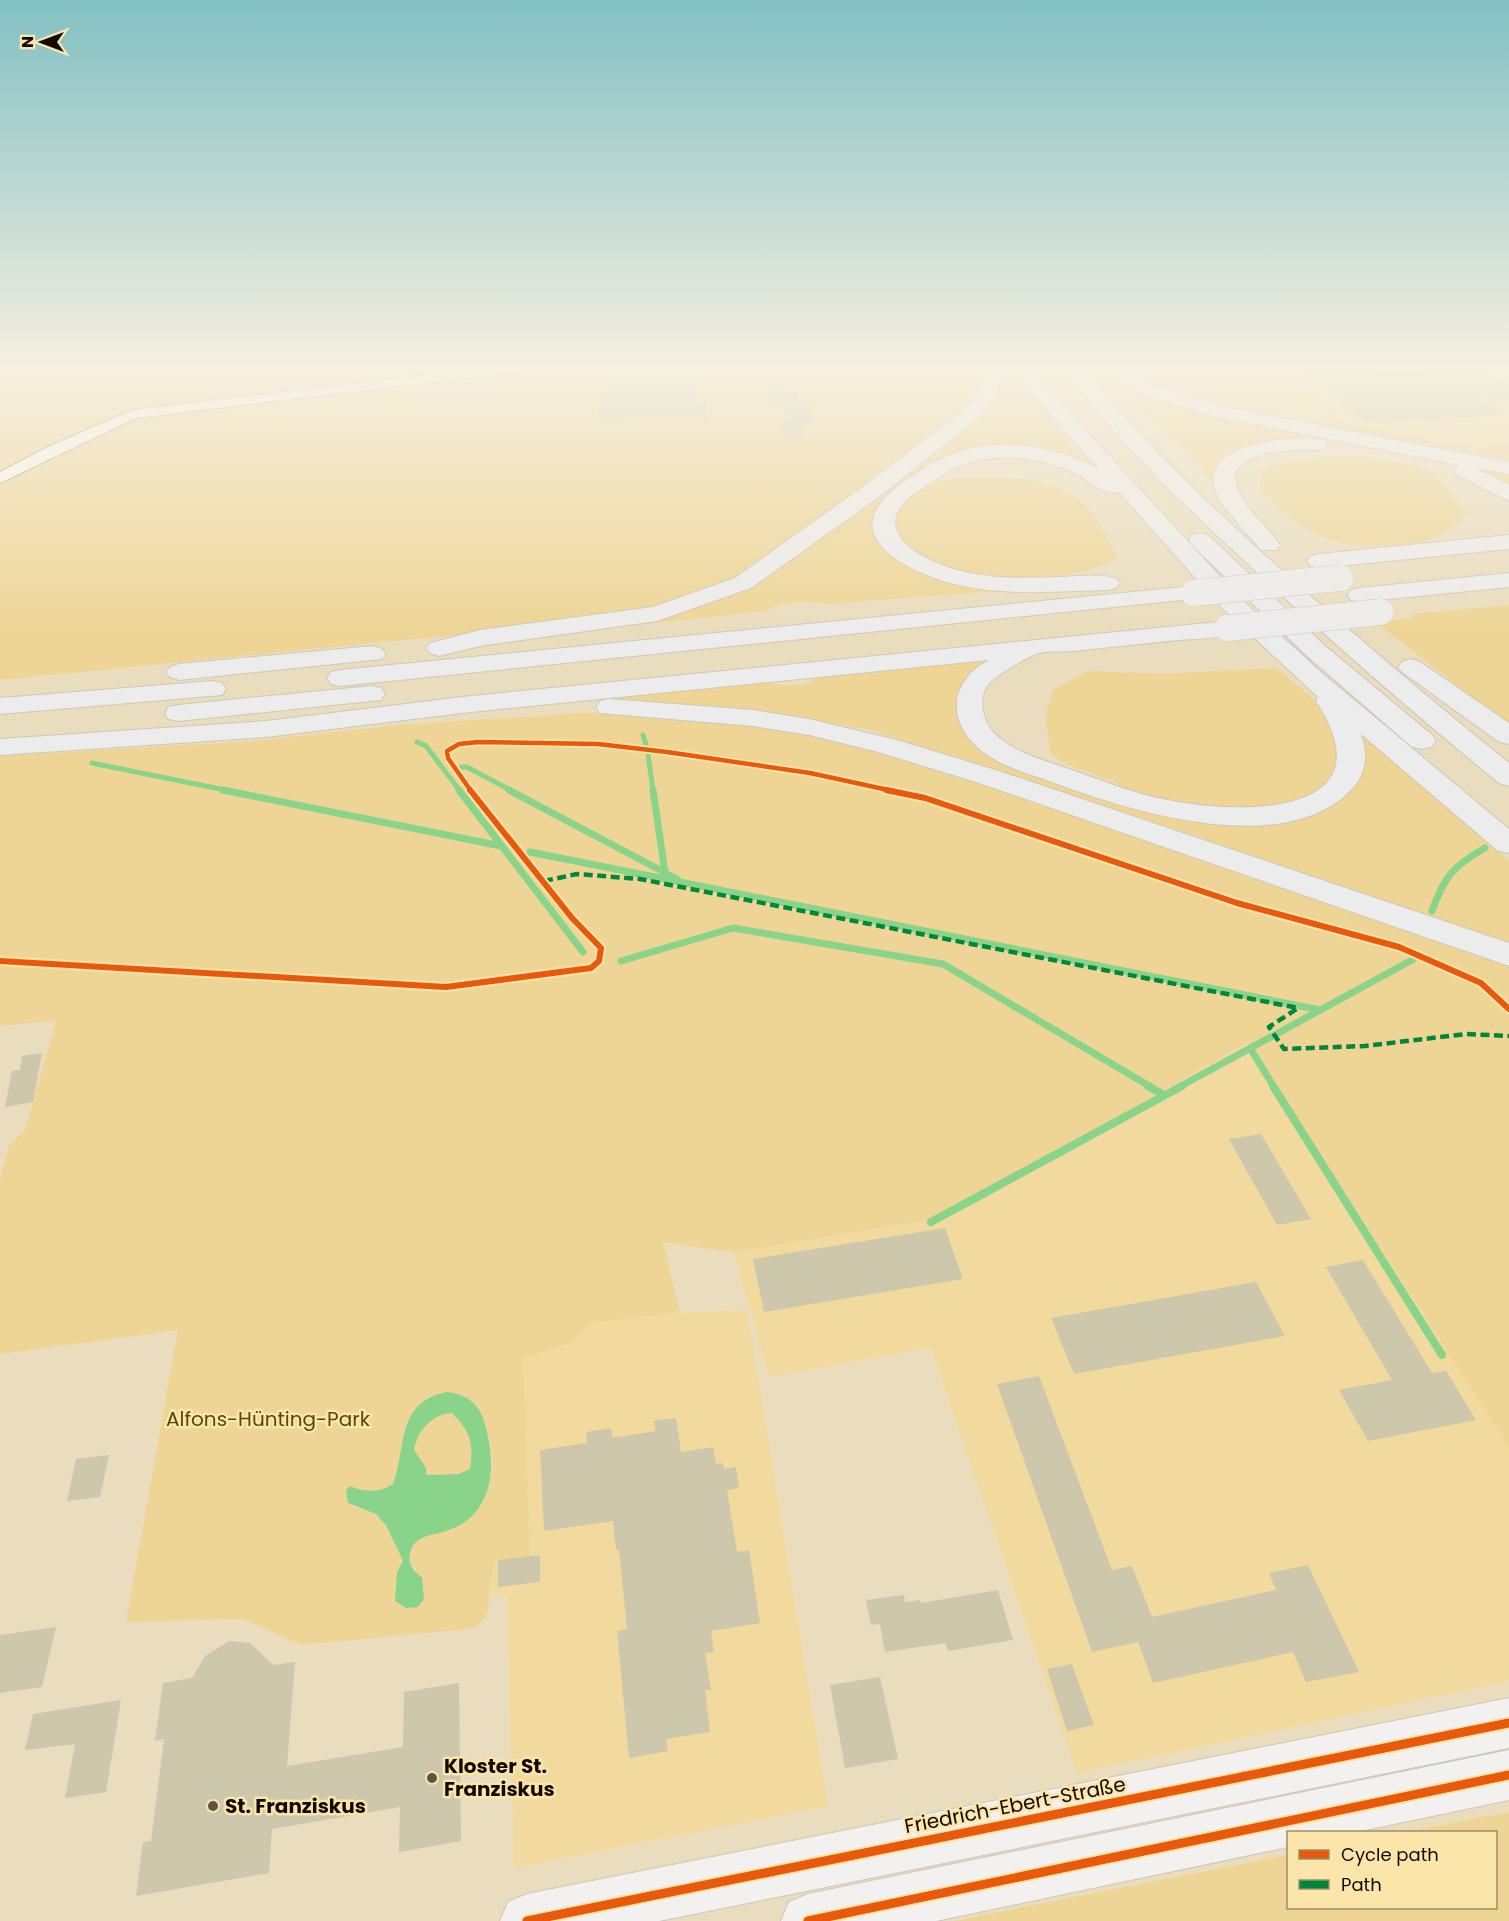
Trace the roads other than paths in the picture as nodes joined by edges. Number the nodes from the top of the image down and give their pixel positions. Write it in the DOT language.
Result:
graph roads {
  1 [pos="44,455"];
  2 [pos="919,455"];
  3 [pos="977,455"];
  4 [pos="1031,455"];
  5 [pos="1096,455"];
  6 [pos="1120,455"];
  7 [pos="1151,455"];
  8 [pos="1172,455"];
  9 [pos="1249,455"];
  10 [pos="1389,455"];
  11 [pos="1440,455"];
  12 [pos="1509,468"];
  13 [pos="0,478"];
  14 [pos="1509,495"];
  15 [pos="1509,529"];
  16 [pos="1170,537"];
  17 [pos="1509,542"];
  18 [pos="1269,544"];
  19 [pos="1382,554"];
  20 [pos="1509,561"];
  21 [pos="1509,580"];
  22 [pos="1130,582"];
  23 [pos="1509,598"];
  24 [pos="1202,602"];
  25 [pos="1056,645"];
  26 [pos="439,648"];
  27 [pos="1411,667"];
  28 [pos="1314,680"];
  29 [pos="0,690"];
  30 [pos="0,706"];
  31 [pos="383,716"];
  32 [pos="0,729"];
  33 [pos="1509,736"];
  34 [pos="0,747"];
  35 [pos="1509,749"];
  36 [pos="1509,777"];
  37 [pos="1509,815"];
  38 [pos="1509,844"];
  39 [pos="1509,955"];
  40 [pos="1509,1723"];
  41 [pos="1509,1775"];
  42 [pos="527,1921"];
  43 [pos="808,1921"];
  1 -- 13 [label="street"];
  2 -- 26 [label="highway"];
  3 -- 22 [label="highway"];
  4 -- 16 [label="highway"];
  5 -- 16 [label="highway"];
  6 -- 37 [label="highway"];
  7 -- 36 [label="highway"];
  8 -- 18 [label="highway"];
  9 -- 18 [label="highway"];
  10 -- 14 [label="highway"];
  11 -- 12 [label="highway"];
  15 -- 19 [label="highway"];
  16 -- 28 [label="highway"];
  17 -- 19 [label="highway"];
  18 -- 27 [label="highway"];
  19 -- 24 [label="highway"];
  20 -- 24 [label="highway, bridge"];
  21 -- 24 [label="highway"];
  22 -- 24 [label="highway"];
  22 -- 26 [label="highway"];
  23 -- 24 [label="highway, bridge"];
  24 -- 25 [label="highway"];
  24 -- 30 [label="highway"];
  24 -- 32 [label="highway"];
  25 -- 28 [label="highway"];
  25 -- 31 [label="highway"];
  26 -- 29 [label="highway"];
  27 -- 33 [label="highway"];
  27 -- 35 [label="highway"];
  28 -- 38 [label="highway"];
  31 -- 34 [label="highway"];
  31 -- 39 [label="highway"];
  40 -- 42 [label="main road, Friedrich-Ebert-Straße"];
  41 -- 43 [label="main road"];
}
